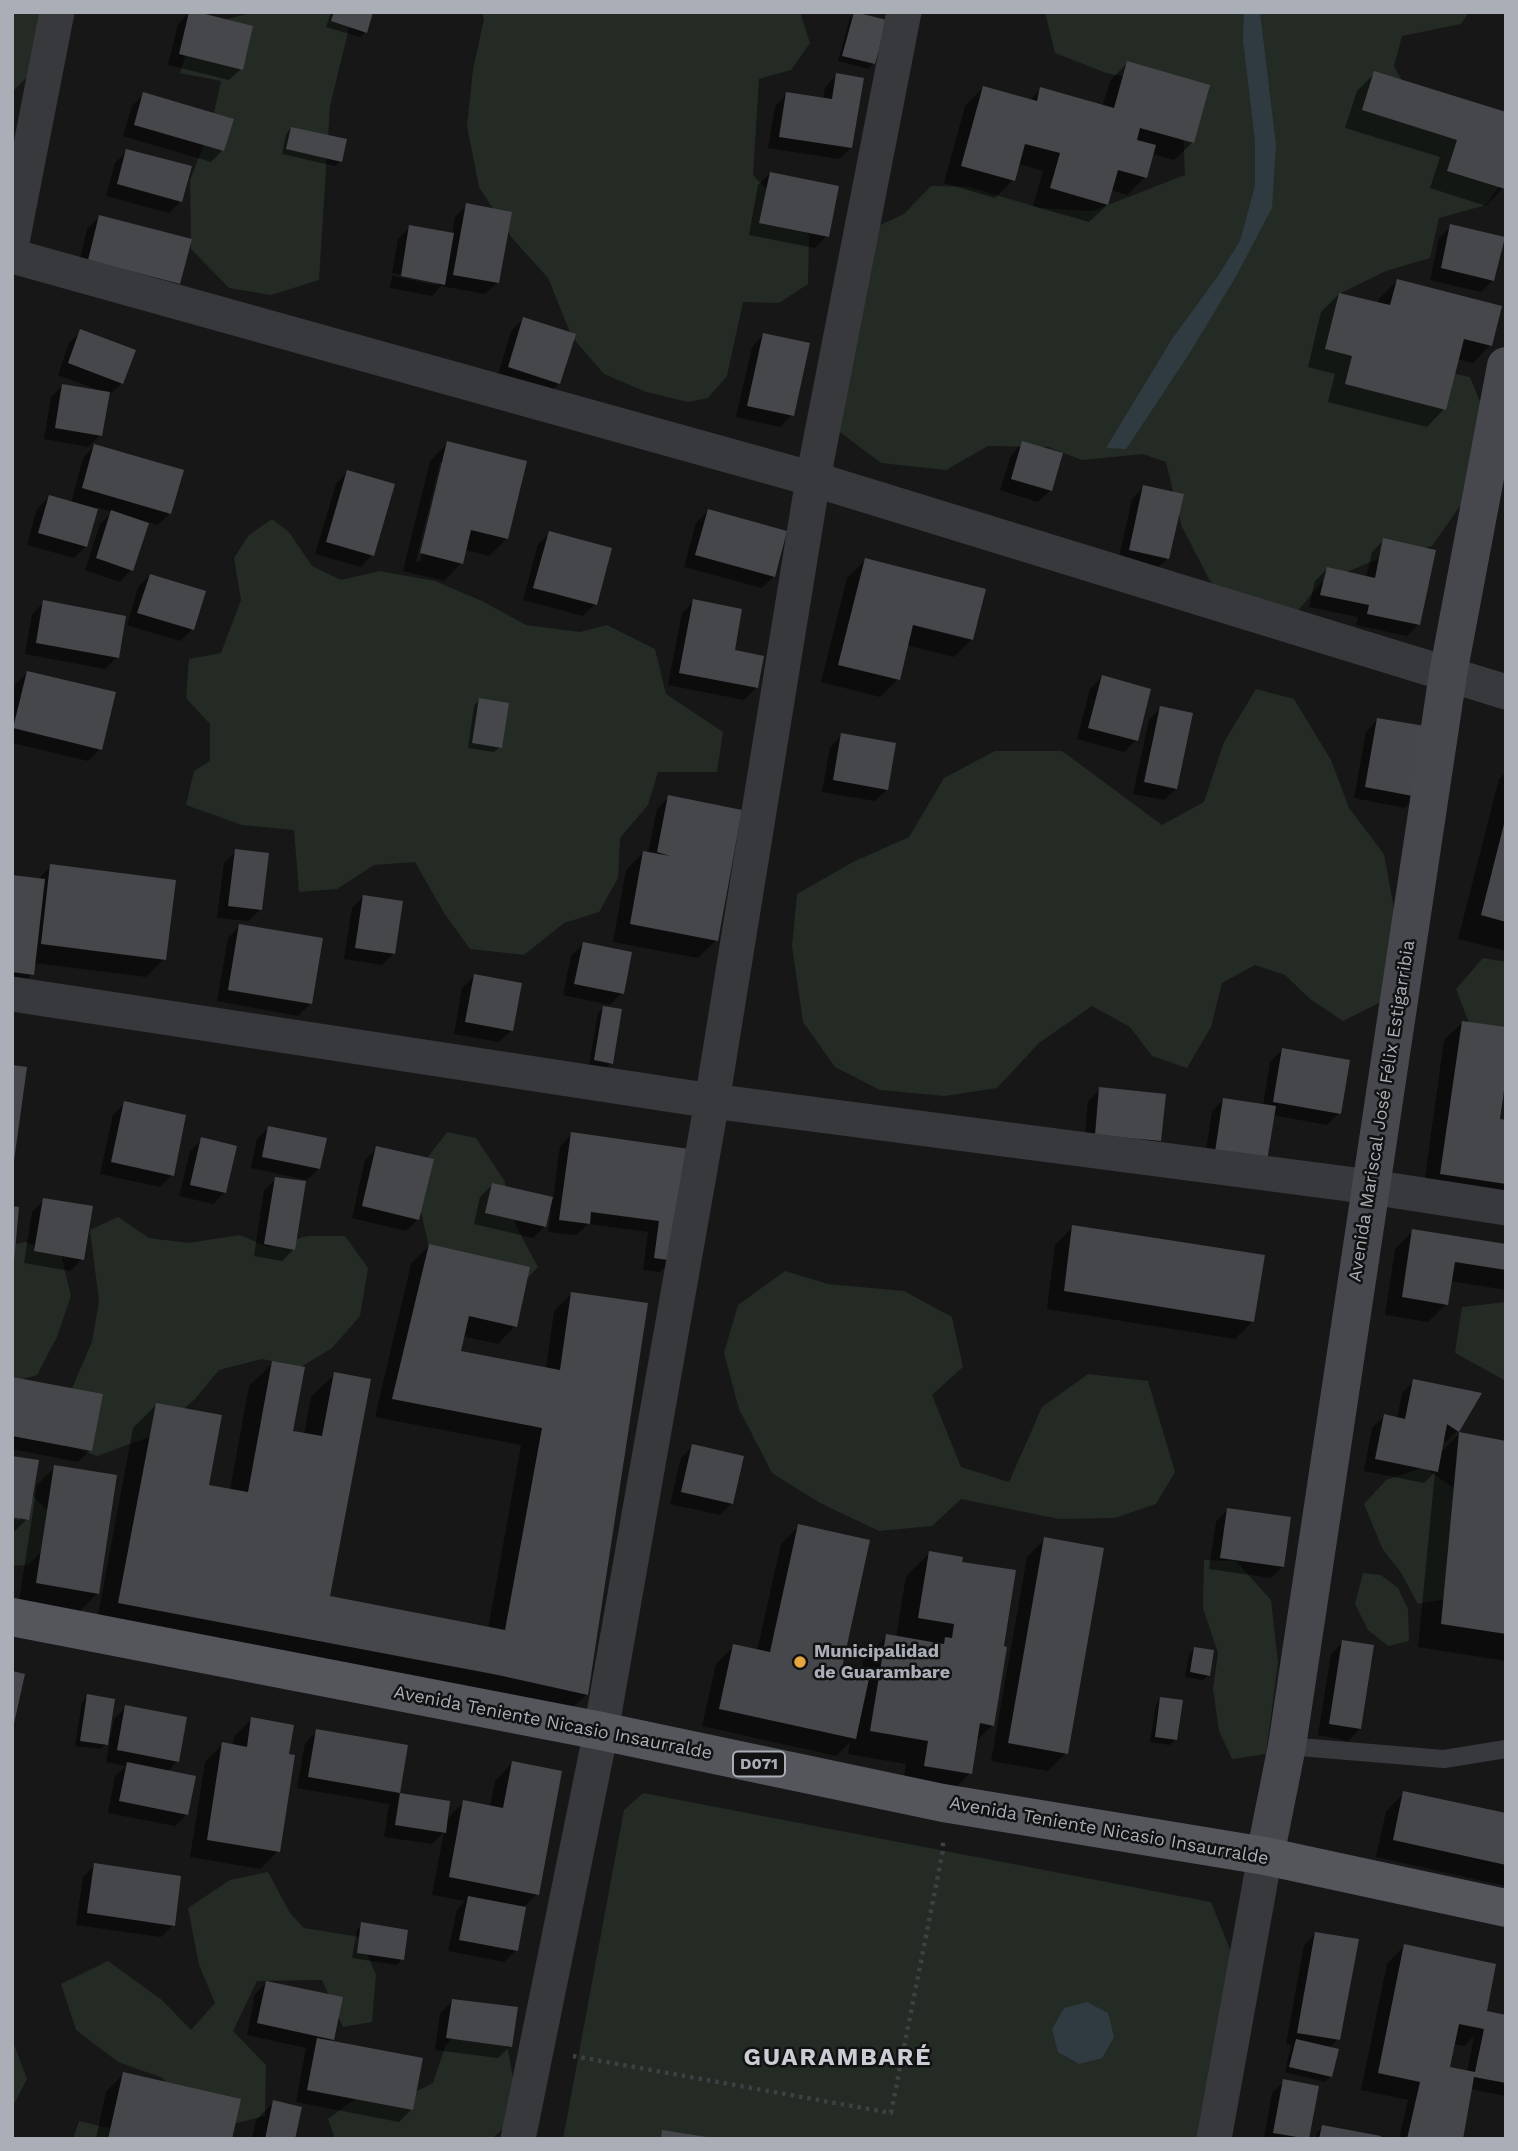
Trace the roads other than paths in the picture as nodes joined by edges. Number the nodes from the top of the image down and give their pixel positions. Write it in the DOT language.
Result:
graph roads {
  1 [pos="57,12"];
  2 [pos="904,12"];
  3 [pos="12,242"];
  4 [pos="12,256"];
  5 [pos="1506,366"];
  6 [pos="813,479"];
  7 [pos="1448,674"];
  8 [pos="1506,692"];
  9 [pos="12,993"];
  10 [pos="712,1101"];
  11 [pos="1371,1187"];
  12 [pos="1506,1208"];
  13 [pos="12,1617"];
  14 [pos="601,1731"];
  15 [pos="1287,1746"];
  16 [pos="1506,1749"];
  17 [pos="1265,1856"];
  18 [pos="1506,1908"];
  19 [pos="518,2139"];
  20 [pos="1214,2139"];
  1 -- 3 [label="street"];
  2 -- 6 [label="street"];
  4 -- 6 [label="street"];
  5 -- 7 [label="main road, Avenida Mariscal José Félix Estigarribia"];
  6 -- 7 [label="street"];
  6 -- 10 [label="street"];
  7 -- 8 [label="street"];
  7 -- 11 [label="main road, Avenida Mariscal José Félix Estigarribia"];
  9 -- 10 [label="street"];
  10 -- 11 [label="street"];
  10 -- 14 [label="street"];
  11 -- 12 [label="street"];
  11 -- 15 [label="main road, Avenida Mariscal José Félix Estigarribia"];
  13 -- 14 [label="main road, Avenida Teniente Nicasio Insaurralde / D071"];
  14 -- 17 [label="main road, Avenida Teniente Nicasio Insaurralde / D071"];
  14 -- 19 [label="street"];
  15 -- 16 [label="lane"];
  15 -- 17 [label="main road, Avenida Mariscal José Félix Estigarribia"];
  17 -- 18 [label="main road, Avenida Teniente Nicasio Insaurralde / D071"];
  17 -- 20 [label="street"];
}
